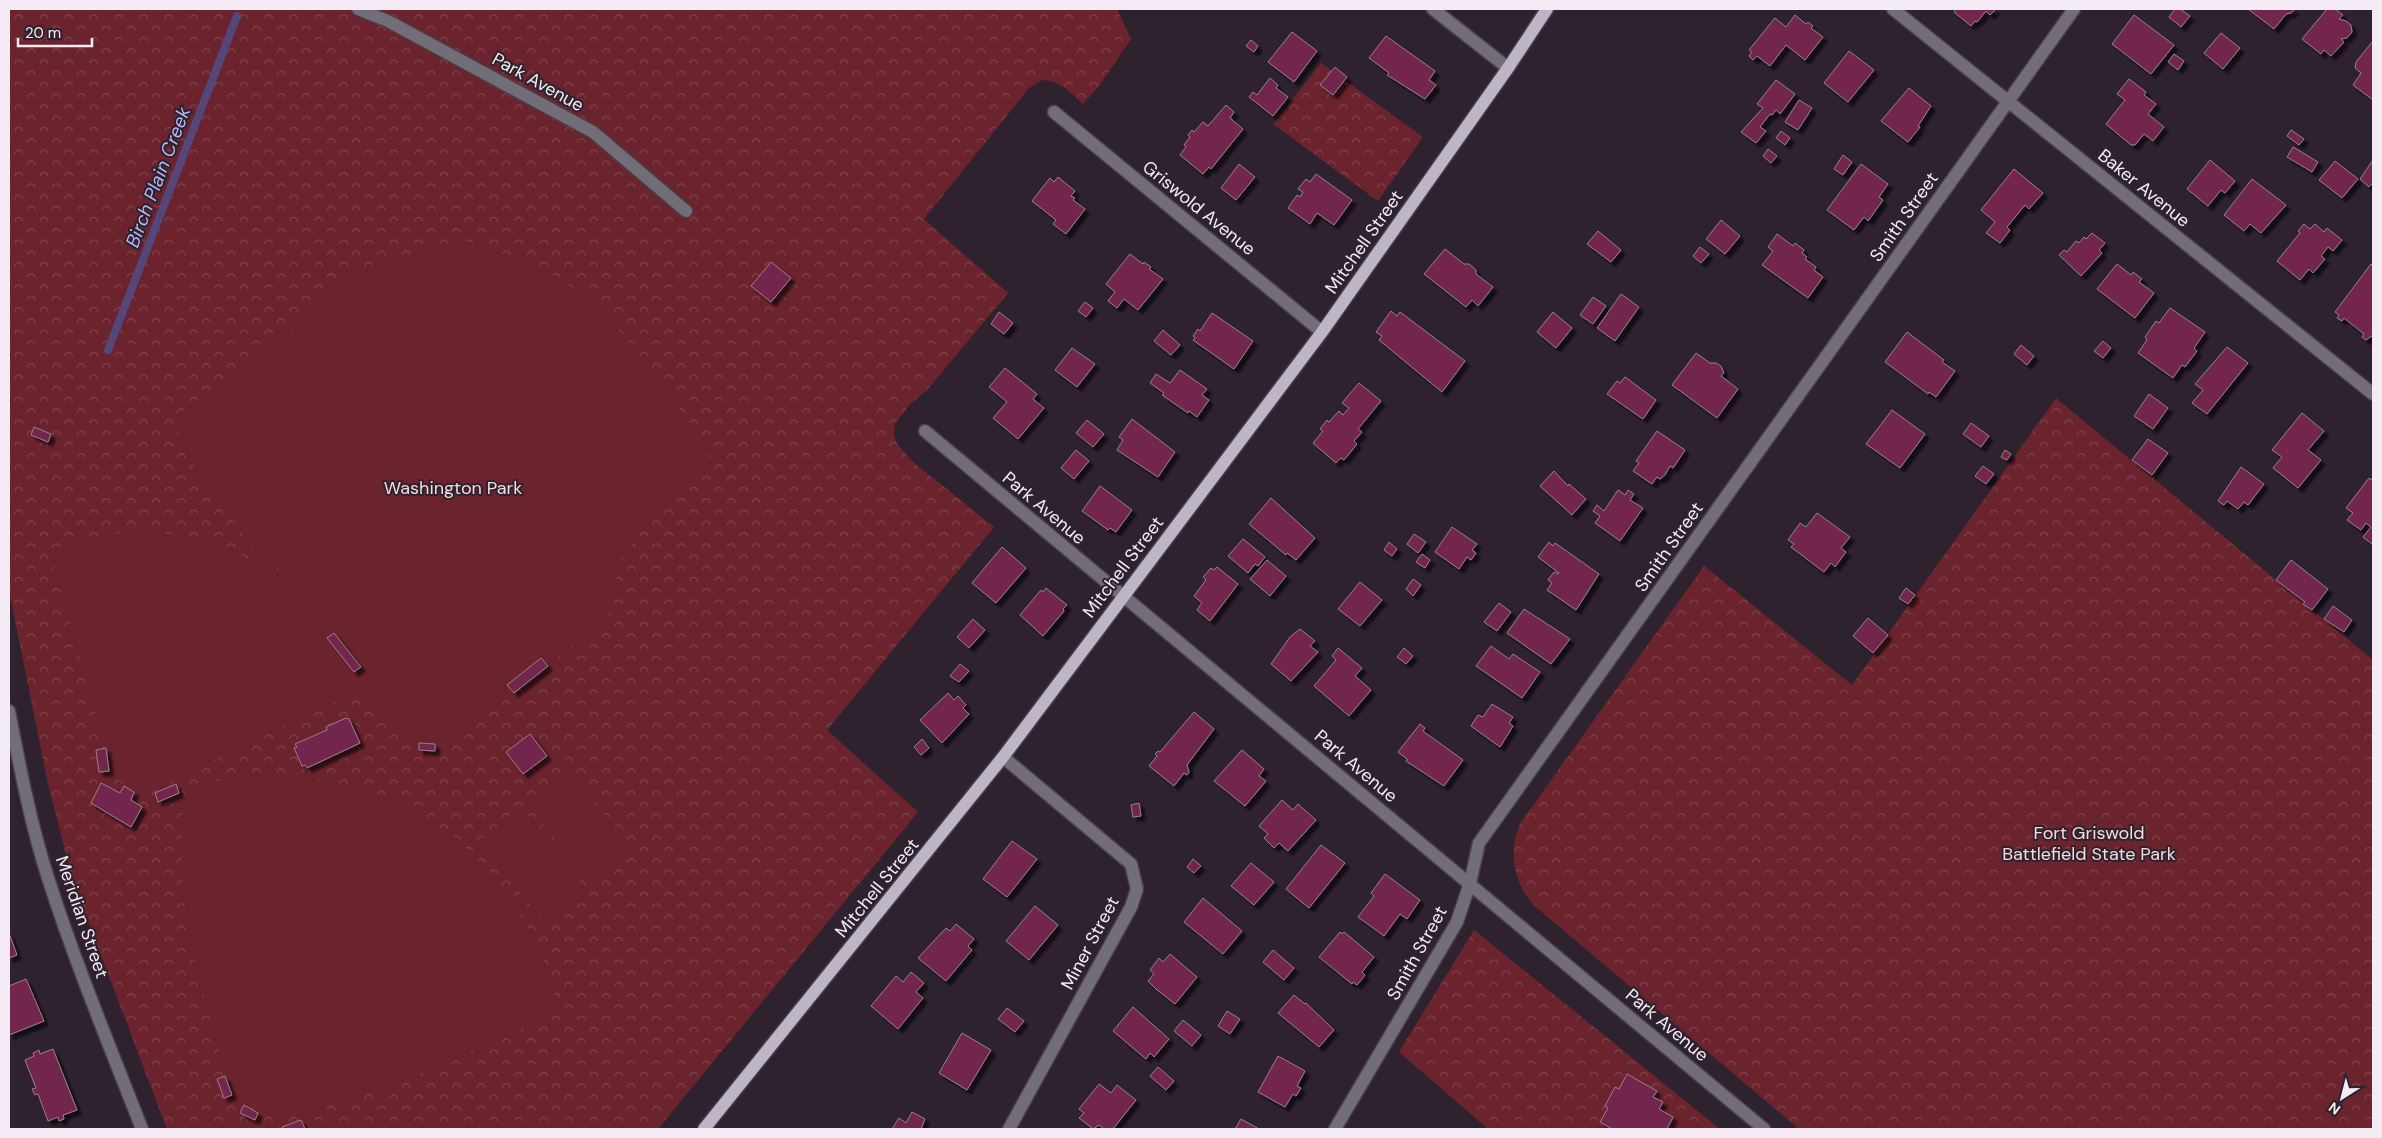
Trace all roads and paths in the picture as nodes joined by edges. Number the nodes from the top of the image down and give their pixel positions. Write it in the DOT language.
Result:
graph roads {
  1 [pos="358,9"];
  2 [pos="1433,9"];
  3 [pos="1546,9"];
  4 [pos="1893,9"];
  5 [pos="2074,9"];
  6 [pos="1508,68"];
  7 [pos="2008,101"];
  8 [pos="1054,112"];
  9 [pos="686,211"];
  10 [pos="1322,332"];
  11 [pos="2373,394"];
  12 [pos="925,432"];
  13 [pos="1123,596"];
  14 [pos="9,711"];
  15 [pos="1003,757"];
  16 [pos="1470,883"];
  17 [pos="142,1129"];
  18 [pos="704,1129"];
  19 [pos="1009,1129"];
  20 [pos="1335,1129"];
  21 [pos="1764,1129"];
  1 -- 9 [label="street, Park Avenue"];
  2 -- 6 [label="street"];
  3 -- 6 [label="main road, Mitchell Street"];
  4 -- 7 [label="street, Baker Avenue"];
  5 -- 7 [label="street, Smith Street"];
  6 -- 10 [label="main road, Mitchell Street"];
  7 -- 11 [label="street, Baker Avenue"];
  7 -- 16 [label="street, Smith Street"];
  8 -- 10 [label="street, Griswold Avenue"];
  10 -- 13 [label="main road, Mitchell Street"];
  12 -- 13 [label="street, Park Avenue"];
  13 -- 15 [label="main road, Mitchell Street"];
  13 -- 16 [label="street, Park Avenue"];
  14 -- 17 [label="street, Meridian Street"];
  15 -- 18 [label="main road, Mitchell Street"];
  15 -- 19 [label="street, Miner Street"];
  16 -- 20 [label="street, Smith Street"];
  16 -- 21 [label="street, Park Avenue"];
}
